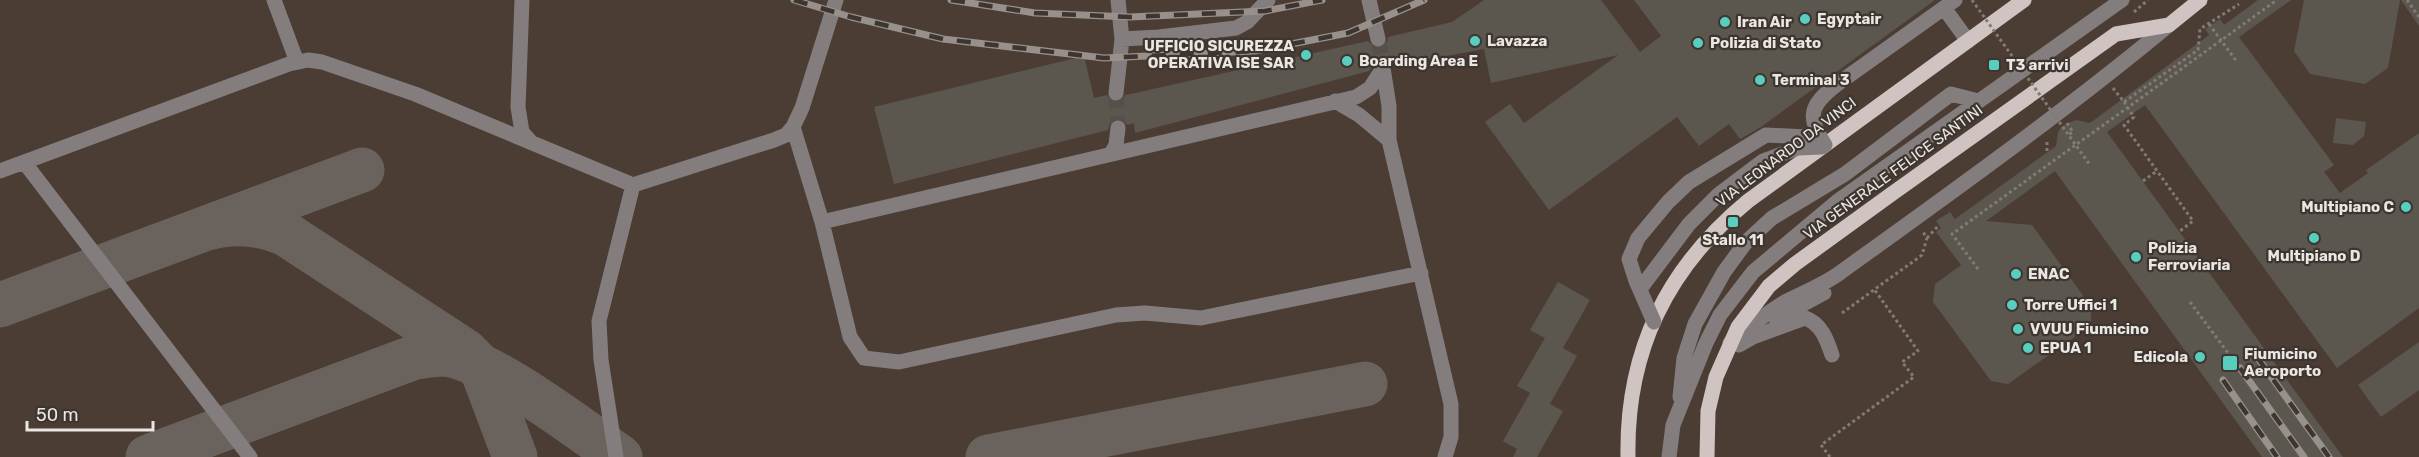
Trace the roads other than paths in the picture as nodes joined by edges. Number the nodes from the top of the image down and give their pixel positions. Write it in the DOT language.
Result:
graph roads {
  1 [pos="274,0"];
  2 [pos="522,0"];
  3 [pos="836,0"];
  4 [pos="1118,0"];
  5 [pos="1268,0"];
  6 [pos="1369,0"];
  7 [pos="2024,0"];
  8 [pos="2122,0"];
  9 [pos="2200,0"];
  10 [pos="1949,4"];
  11 [pos="2169,25"];
  12 [pos="1122,39"];
  13 [pos="1378,39"];
  14 [pos="1968,40"];
  15 [pos="297,62"];
  16 [pos="1116,93"];
  17 [pos="1335,101"];
  18 [pos="1978,101"];
  19 [pos="793,127"];
  20 [pos="1118,128"];
  21 [pos="1389,140"];
  22 [pos="1823,146"];
  23 [pos="539,147"];
  24 [pos="1111,154"];
  25 [pos="24,162"];
  26 [pos="0,171"];
  27 [pos="633,185"];
  28 [pos="822,222"];
  29 [pos="1421,273"];
  30 [pos="1640,289"];
  31 [pos="1829,290"];
  32 [pos="1654,322"];
  33 [pos="1753,337"];
  34 [pos="1726,350"];
  35 [pos="1832,355"];
  36 [pos="1678,411"];
  37 [pos="1670,456"];
  38 [pos="250,457"];
  39 [pos="616,457"];
  40 [pos="1445,457"];
  41 [pos="1628,457"];
  42 [pos="1707,457"];
  1 -- 15 [label="lane"];
  2 -- 23 [label="lane"];
  3 -- 19 [label="lane"];
  4 -- 12 [label="lane"];
  5 -- 12 [label="lane"];
  6 -- 13 [label="lane"];
  7 -- 14 [label="main road, VIA LEONARDO DA VINCI"];
  8 -- 18 [label="lane"];
  9 -- 11 [label="main road, VIA GENERALE FELICE SANTINI"];
  10 -- 14 [label="lane"];
  10 -- 22 [label="lane, bridge"];
  11 -- 34 [label="lane"];
  11 -- 34 [label="main road, VIA GENERALE FELICE SANTINI"];
  12 -- 16 [label="lane"];
  14 -- 22 [label="main road, VIA LEONARDO DA VINCI"];
  15 -- 23 [label="lane"];
  15 -- 25 [label="lane"];
  17 -- 21 [label="lane"];
  17 -- 21 [label="lane"];
  17 -- 24 [label="lane"];
  18 -- 36 [label="lane"];
  18 -- 36 [label="lane"];
  19 -- 27 [label="lane"];
  19 -- 28 [label="lane"];
  20 -- 24 [label="lane"];
  21 -- 29 [label="lane"];
  22 -- 30 [label="lane, bridge"];
  22 -- 30 [label="lane, bridge"];
  22 -- 32 [label="main road, VIA LEONARDO DA VINCI"];
  23 -- 27 [label="lane"];
  24 -- 28 [label="lane"];
  25 -- 26 [label="lane"];
  25 -- 38 [label="lane"];
  27 -- 39 [label="lane"];
  28 -- 29 [label="lane"];
  29 -- 40 [label="lane"];
  30 -- 32 [label="lane, bridge"];
  31 -- 33 [label="lane"];
  32 -- 41 [label="main road, VIA LEONARDO DA VINCI"];
  33 -- 34 [label="lane"];
  33 -- 35 [label="lane"];
  34 -- 42 [label="main road, VIA GENERALE FELICE SANTINI"];
  36 -- 37 [label="lane"];
}
